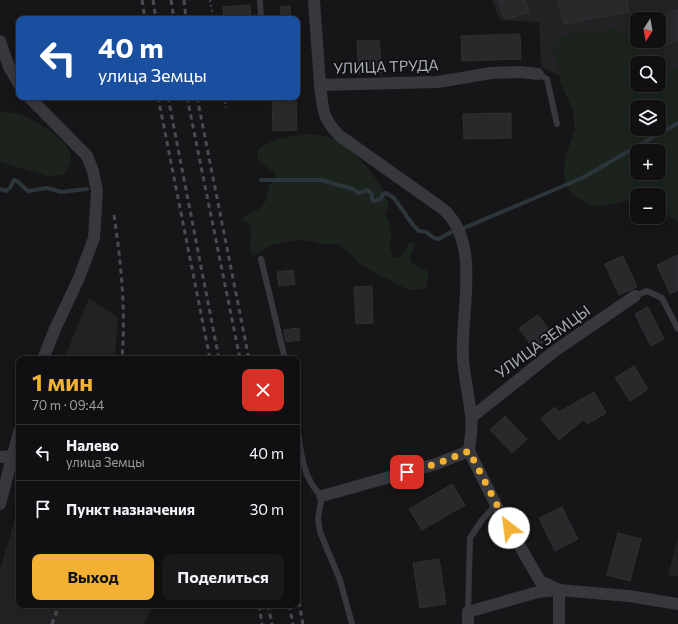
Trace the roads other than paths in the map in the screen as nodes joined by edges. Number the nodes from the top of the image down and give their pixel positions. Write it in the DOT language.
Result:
graph roads {
  1 [pos="260,0"];
  2 [pos="314,0"];
  3 [pos="261,16"];
  4 [pos="0,41"];
  5 [pos="538,74"];
  6 [pos="16,79"];
  7 [pos="320,85"];
  8 [pos="32,100"];
  9 [pos="558,124"];
  10 [pos="260,260"];
  11 [pos="635,296"];
  12 [pos="678,329"];
  13 [pos="45,356"];
  14 [pos="284,356"];
  15 [pos="472,417"];
  16 [pos="16,438"];
  17 [pos="300,438"];
  18 [pos="469,451"];
  19 [pos="6,456"];
  20 [pos="322,496"];
  21 [pos="0,504"];
  22 [pos="496,505"];
  23 [pos="559,590"];
  24 [pos="678,604"];
  25 [pos="468,618"];
  26 [pos="352,624"];
  27 [pos="559,624"];
  1 -- 3 [label="lane"];
  2 -- 7 [label="street, УЛИЦА ТРУДА"];
  4 -- 6 [label="street"];
  5 -- 7 [label="street, УЛИЦА ТРУДА"];
  5 -- 9 [label="lane"];
  7 -- 15 [label="street"];
  8 -- 13 [label="street"];
  10 -- 14 [label="lane"];
  11 -- 12 [label="lane"];
  11 -- 15 [label="street, УЛИЦА ЗЕМЦЫ"];
  15 -- 18 [label="street"];
  16 -- 19 [label="street"];
  17 -- 20 [label="lane"];
  18 -- 20 [label="street"];
  18 -- 22 [label="street"];
  19 -- 21 [label="street"];
  20 -- 26 [label="lane"];
  22 -- 23 [label="street"];
  22 -- 25 [label="lane"];
  23 -- 24 [label="street"];
  23 -- 25 [label="street"];
  23 -- 27 [label="street"];
}
